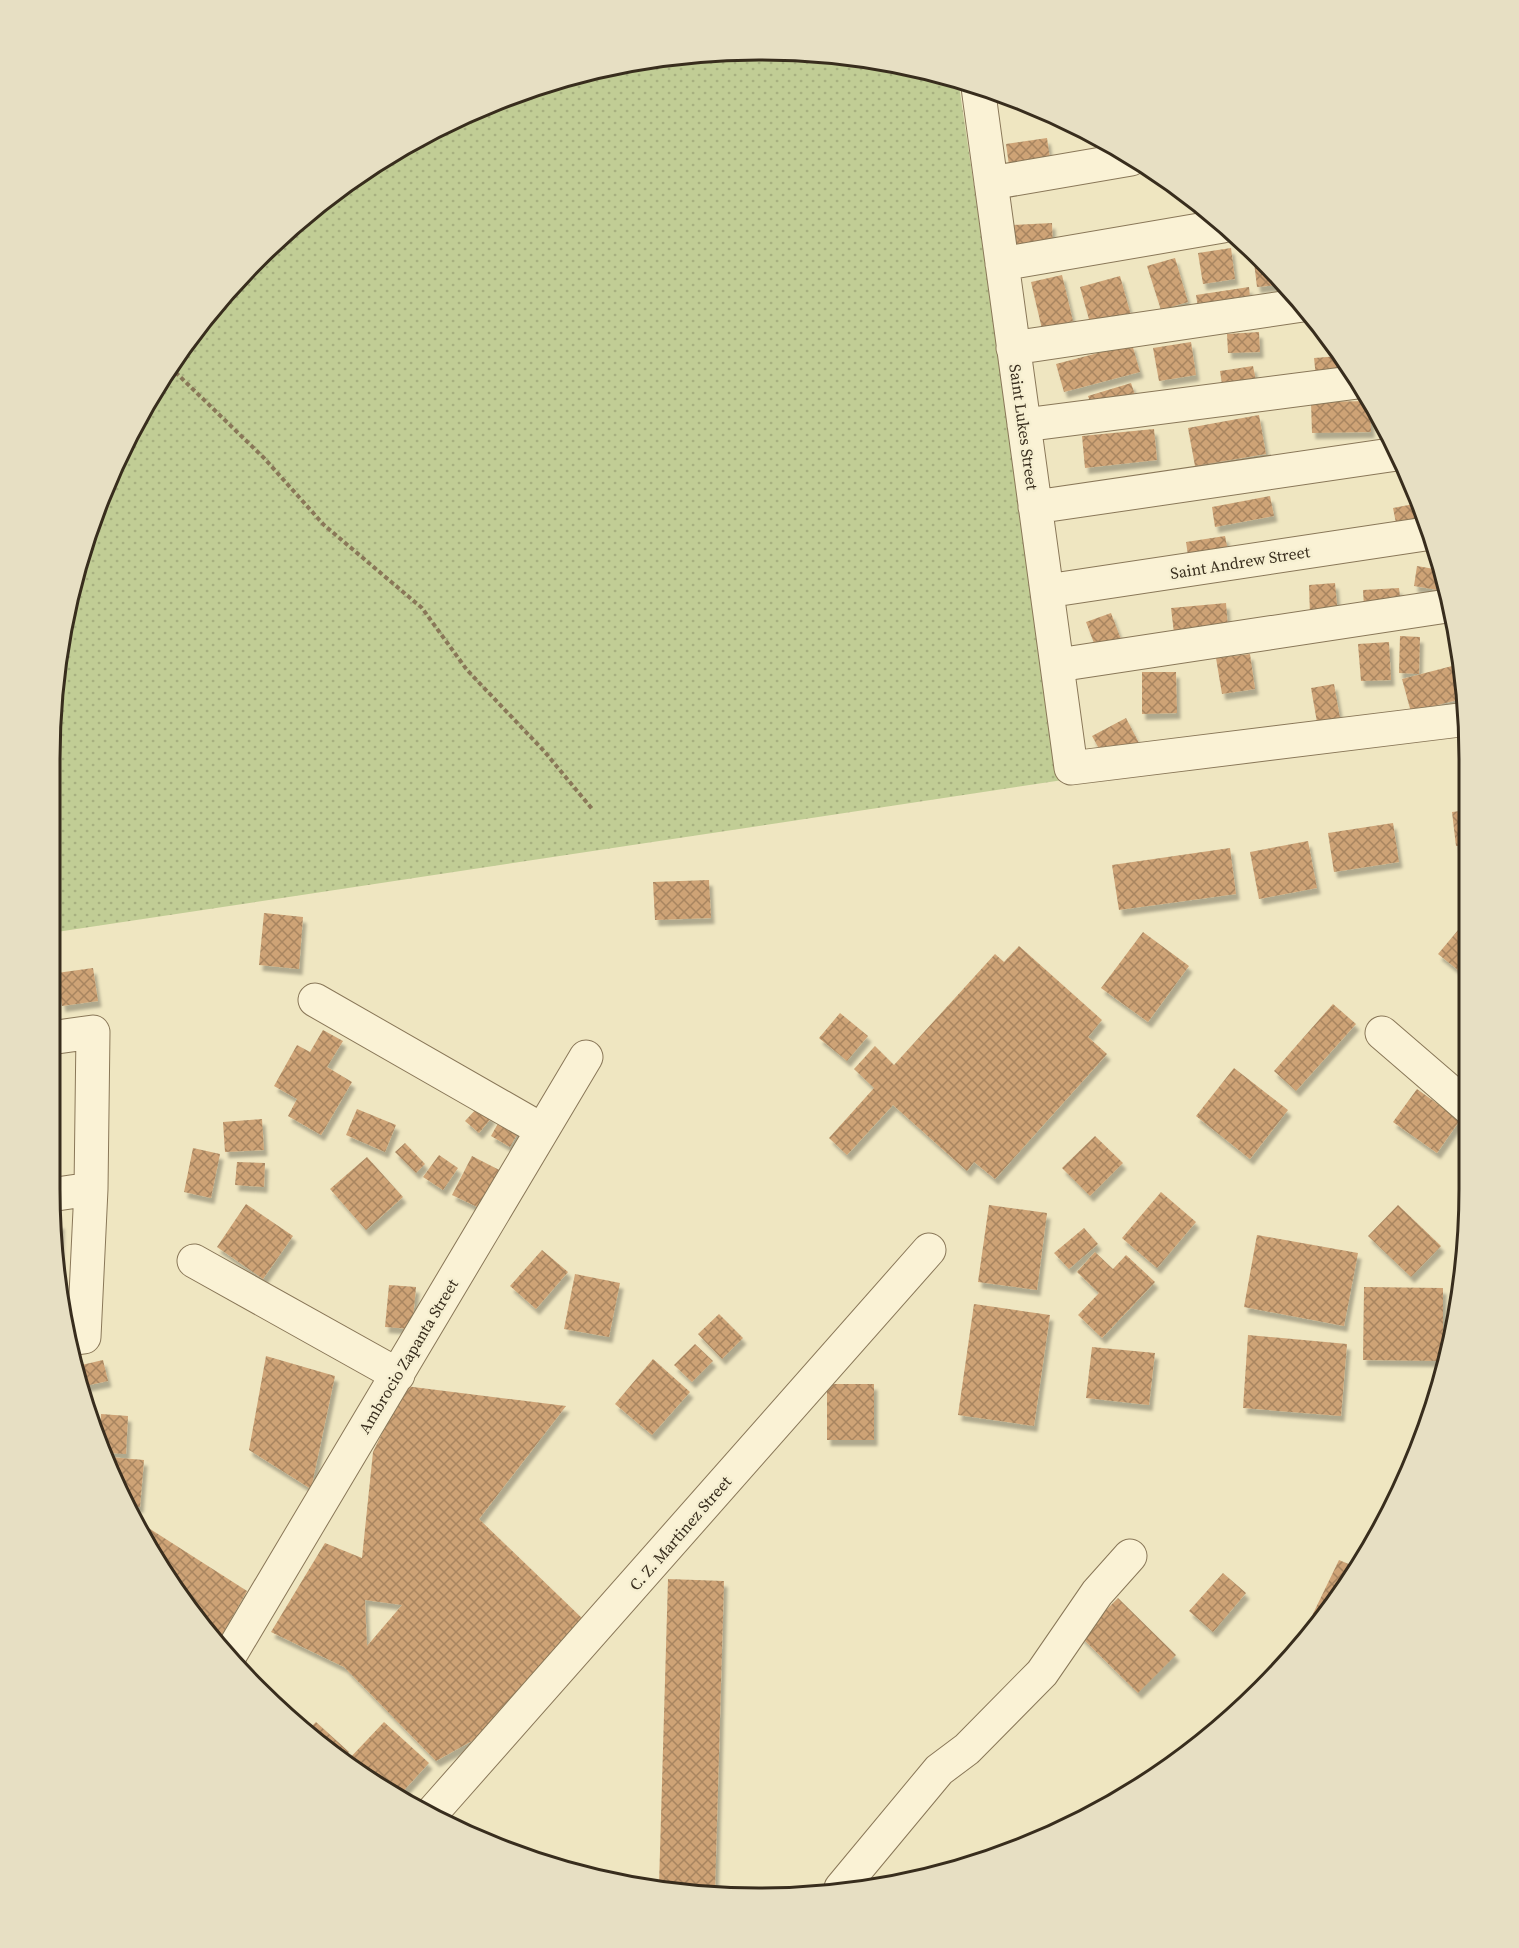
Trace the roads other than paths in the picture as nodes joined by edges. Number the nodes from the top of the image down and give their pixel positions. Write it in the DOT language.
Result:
graph roads {
  1 [pos="984,97"];
  2 [pos="1120,161"];
  3 [pos="991,183"];
  4 [pos="1213,228"];
  5 [pos="1002,264"];
  6 [pos="1292,307"];
  7 [pos="1013,348"];
  8 [pos="1349,383"];
  9 [pos="1024,425"];
  10 [pos="1389,455"];
  11 [pos="1035,507"];
  12 [pos="1422,535"];
  13 [pos="1047,591"];
  14 [pos="1442,607"];
  15 [pos="1058,665"];
  16 [pos="1458,719"];
  17 [pos="315,1000"];
  18 [pos="1382,1033"];
  19 [pos="60,1037"];
  20 [pos="586,1057"];
  21 [pos="1459,1099"];
  22 [pos="542,1130"];
  23 [pos="91,1189"];
  24 [pos="60,1194"];
  25 [pos="929,1250"];
  26 [pos="194,1261"];
  27 [pos="76,1338"];
  28 [pos="398,1375"];
  29 [pos="1130,1556"];
  30 [pos="233,1649"];
  31 [pos="436,1808"];
  32 [pos="845,1883"];
  1 -- 3 [label="street, Saint Lukes Street"];
  2 -- 3 [label="street"];
  3 -- 5 [label="street, Saint Lukes Street"];
  4 -- 5 [label="street"];
  5 -- 7 [label="street, Saint Lukes Street"];
  6 -- 7 [label="street"];
  7 -- 9 [label="street, Saint Lukes Street"];
  8 -- 9 [label="street"];
  9 -- 11 [label="street, Saint Lukes Street"];
  10 -- 11 [label="street"];
  11 -- 13 [label="street, Saint Lukes Street"];
  12 -- 13 [label="street, Saint Andrew Street"];
  13 -- 15 [label="street, Saint Lukes Street"];
  14 -- 15 [label="street"];
  15 -- 16 [label="street, Saint Lukes Street"];
  17 -- 22 [label="street"];
  18 -- 21 [label="street"];
  19 -- 23 [label="street"];
  20 -- 22 [label="street, Ambrocio Zapanta Street"];
  22 -- 28 [label="street, Ambrocio Zapanta Street"];
  23 -- 24 [label="street"];
  23 -- 27 [label="street"];
  25 -- 31 [label="street, C. Z. Martinez Street"];
  26 -- 28 [label="street"];
  28 -- 30 [label="street, Ambrocio Zapanta Street"];
  29 -- 32 [label="street"];
}
